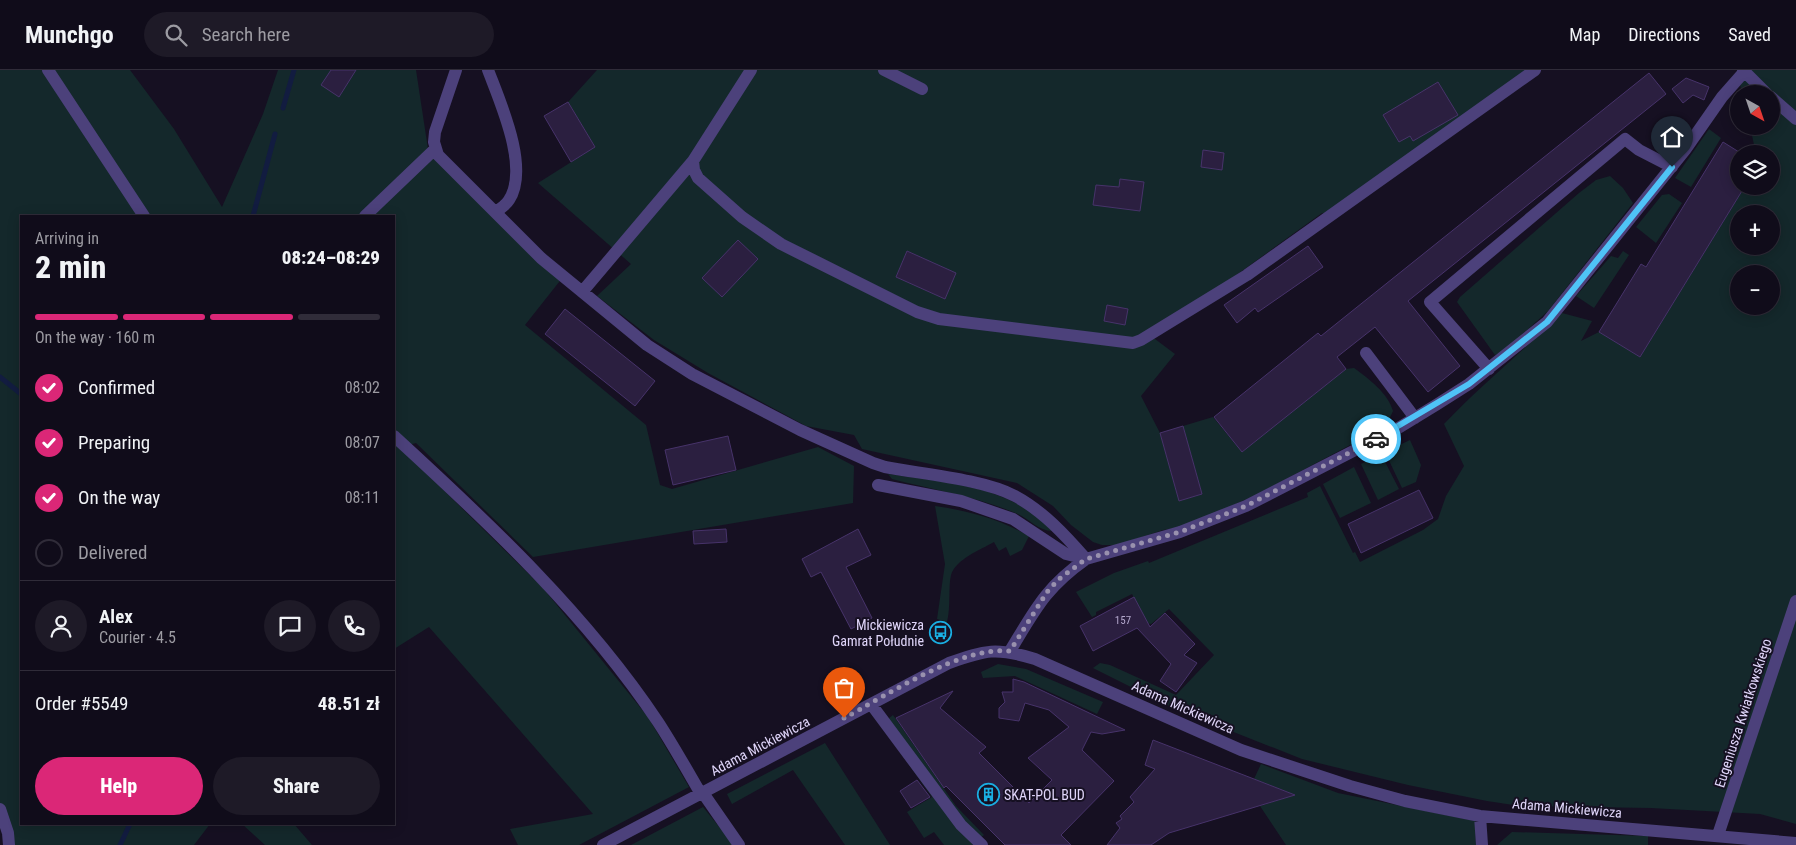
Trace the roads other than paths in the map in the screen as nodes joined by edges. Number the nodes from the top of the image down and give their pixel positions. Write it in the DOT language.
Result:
graph roads {
  1 [pos="48,70"];
  2 [pos="456,70"];
  3 [pos="488,70"];
  4 [pos="751,70"];
  5 [pos="884,70"];
  6 [pos="1534,70"];
  7 [pos="1743,71"];
  8 [pos="1758,85"];
  9 [pos="922,89"];
  10 [pos="1780,105"];
  11 [pos="1796,119"];
  12 [pos="435,149"];
  13 [pos="693,161"];
  14 [pos="1672,167"];
  15 [pos="495,212"];
  16 [pos="143,215"];
  17 [pos="366,215"];
  18 [pos="582,292"];
  19 [pos="1366,353"];
  20 [pos="1489,369"];
  21 [pos="1414,418"];
  22 [pos="395,437"];
  23 [pos="878,485"];
  24 [pos="1086,559"];
  25 [pos="1796,601"];
  26 [pos="1010,651"];
  27 [pos="870,704"];
  28 [pos="702,793"];
  29 [pos="0,809"];
  30 [pos="1480,816"];
  31 [pos="1718,835"];
  32 [pos="1796,843"];
  33 [pos="9,845"];
  34 [pos="603,845"];
  35 [pos="739,845"];
  36 [pos="982,845"];
  37 [pos="1482,845"];
  1 -- 16 [label="street"];
  2 -- 12 [label="street"];
  3 -- 15 [label="street"];
  4 -- 13 [label="street"];
  5 -- 9 [label="street"];
  6 -- 13 [label="street"];
  7 -- 8 [label="street"];
  7 -- 14 [label="street"];
  10 -- 11 [label="street"];
  12 -- 15 [label="street"];
  12 -- 17 [label="street"];
  13 -- 18 [label="street"];
  14 -- 20 [label="street"];
  14 -- 20 [label="street"];
  15 -- 18 [label="street"];
  18 -- 24 [label="street"];
  19 -- 21 [label="street"];
  20 -- 21 [label="street"];
  21 -- 24 [label="street"];
  22 -- 28 [label="street"];
  23 -- 24 [label="street"];
  24 -- 26 [label="street"];
  25 -- 31 [label="street, Eugeniusza Kwiatkowskiego"];
  26 -- 27 [label="street, Adama Mickiewicza"];
  26 -- 30 [label="street, Adama Mickiewicza"];
  27 -- 28 [label="street, Adama Mickiewicza"];
  27 -- 36 [label="street"];
  28 -- 34 [label="street, Adama Mickiewicza"];
  28 -- 35 [label="street"];
  29 -- 33 [label="street"];
  30 -- 31 [label="street, Adama Mickiewicza"];
  30 -- 37 [label="street"];
  31 -- 32 [label="street, Adama Mickiewicza"];
}
